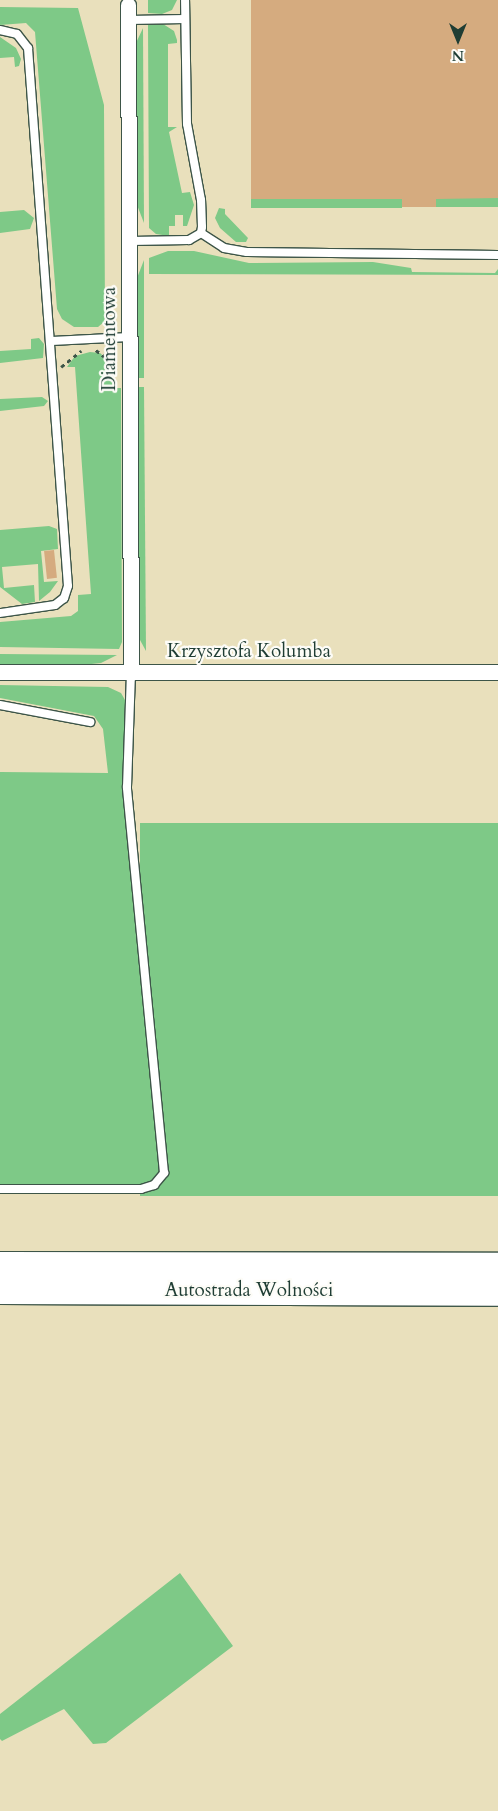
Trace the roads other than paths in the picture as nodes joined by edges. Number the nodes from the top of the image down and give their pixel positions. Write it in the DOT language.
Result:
graph roads {
  1 [pos="185,0"];
  2 [pos="128,12"];
  3 [pos="185,19"];
  4 [pos="0,30"];
  5 [pos="200,233"];
  6 [pos="130,241"];
  7 [pos="498,255"];
  8 [pos="130,337"];
  9 [pos="51,340"];
  10 [pos="0,613"];
  11 [pos="0,672"];
  12 [pos="498,672"];
  13 [pos="131,673"];
  14 [pos="0,705"];
  15 [pos="90,722"];
  16 [pos="0,1189"];
  17 [pos="0,1266"];
  18 [pos="498,1268"];
  19 [pos="0,1290"];
  20 [pos="498,1292"];
  1 -- 3 [label="lane"];
  2 -- 3 [label="lane"];
  2 -- 6 [label="street, Diamentowa"];
  3 -- 5 [label="lane"];
  4 -- 9 [label="lane"];
  5 -- 6 [label="lane"];
  5 -- 7 [label="lane"];
  6 -- 8 [label="street, Diamentowa"];
  8 -- 9 [label="lane"];
  8 -- 13 [label="street, Diamentowa"];
  9 -- 10 [label="lane"];
  11 -- 13 [label="street, Krzysztofa Kolumba"];
  12 -- 13 [label="street, Krzysztofa Kolumba"];
  13 -- 16 [label="lane"];
  14 -- 15 [label="lane"];
  17 -- 18 [label="highway, Autostrada Wolności"];
  19 -- 20 [label="highway, Autostrada Wolności"];
}
